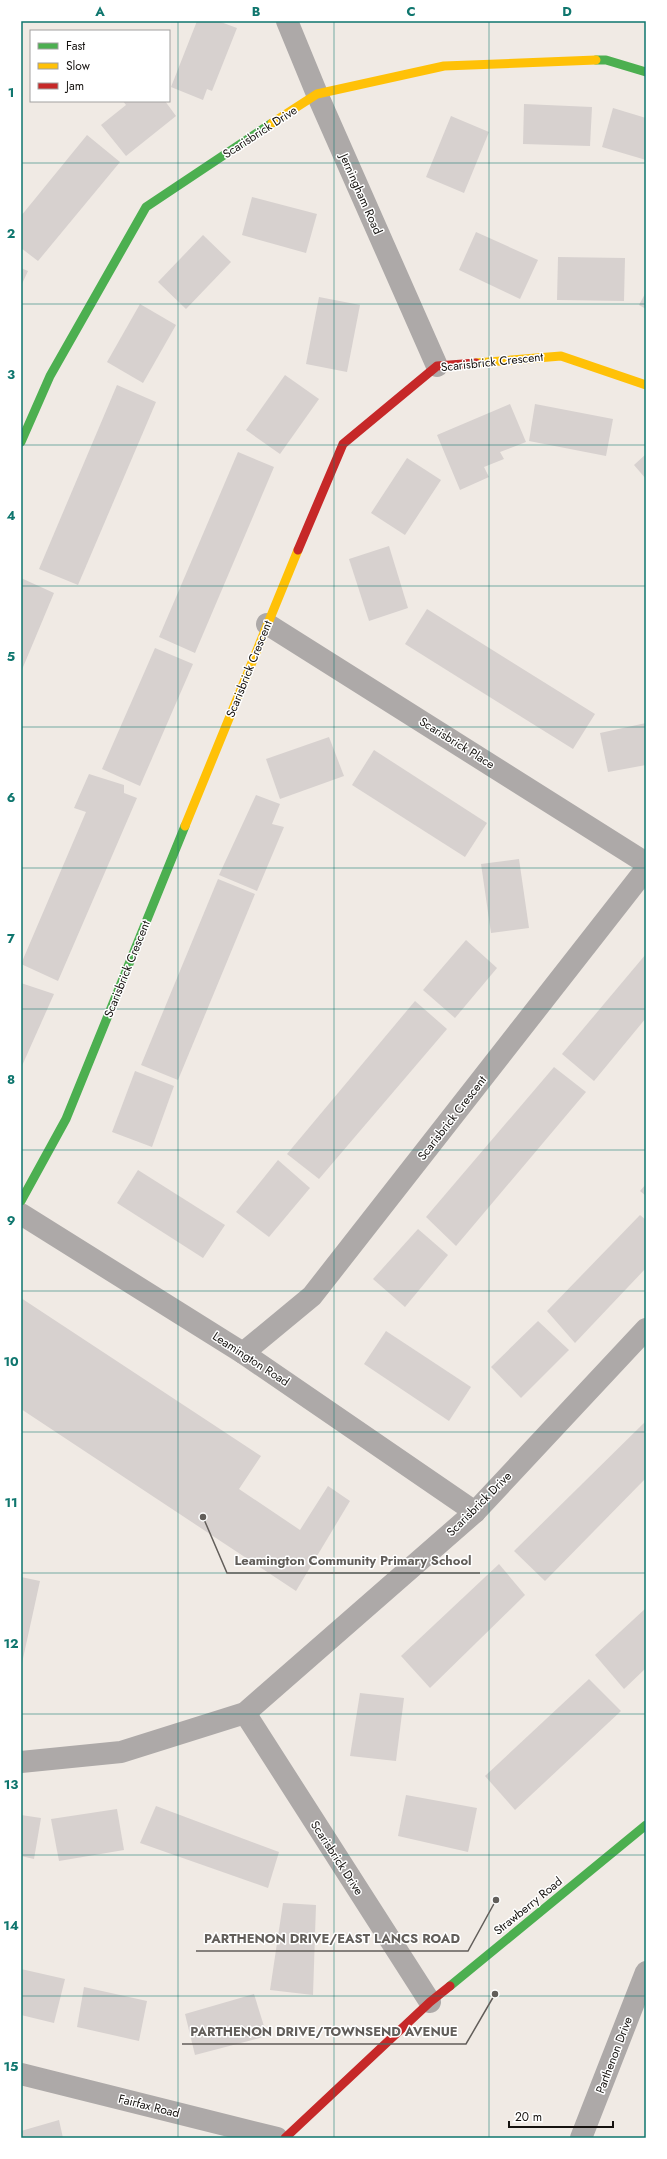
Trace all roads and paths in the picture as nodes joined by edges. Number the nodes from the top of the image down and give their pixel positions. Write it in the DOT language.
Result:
graph roads {
  1 [pos="288,21"];
  2 [pos="646,72"];
  3 [pos="317,94"];
  4 [pos="437,366"];
  5 [pos="646,385"];
  6 [pos="21,442"];
  7 [pos="267,624"];
  8 [pos="646,863"];
  9 [pos="646,869"];
  10 [pos="21,1201"];
  11 [pos="21,1214"];
  12 [pos="646,1329"];
  13 [pos="244,1354"];
  14 [pos="475,1512"];
  15 [pos="245,1713"];
  16 [pos="21,1762"];
  17 [pos="646,1825"];
  18 [pos="646,1972"];
  19 [pos="430,2002"];
  20 [pos="21,2074"];
  21 [pos="278,2138"];
  22 [pos="285,2138"];
  23 [pos="581,2138"];
  1 -- 3 [label="street, Jerningham Road"];
  2 -- 3 [label="street, Scarisbrick Drive"];
  3 -- 4 [label="street, Jerningham Road"];
  3 -- 6 [label="street, Scarisbrick Drive"];
  4 -- 5 [label="street, Scarisbrick Crescent"];
  4 -- 7 [label="street, Scarisbrick Crescent"];
  7 -- 8 [label="street, Scarisbrick Place"];
  7 -- 10 [label="street, Scarisbrick Crescent"];
  9 -- 13 [label="street, Scarisbrick Crescent"];
  11 -- 13 [label="street, Leamington Road"];
  12 -- 14 [label="street, Scarisbrick Drive"];
  13 -- 14 [label="street, Leamington Road"];
  14 -- 15 [label="street, Scarisbrick Drive"];
  15 -- 16 [label="street, Scarisbrick Drive"];
  15 -- 19 [label="street, Scarisbrick Drive"];
  17 -- 19 [label="street, Strawberry Road"];
  18 -- 23 [label="street, Parthenon Drive"];
  19 -- 22 [label="street, Strawberry Road"];
  20 -- 21 [label="street, Fairfax Road"];
}
